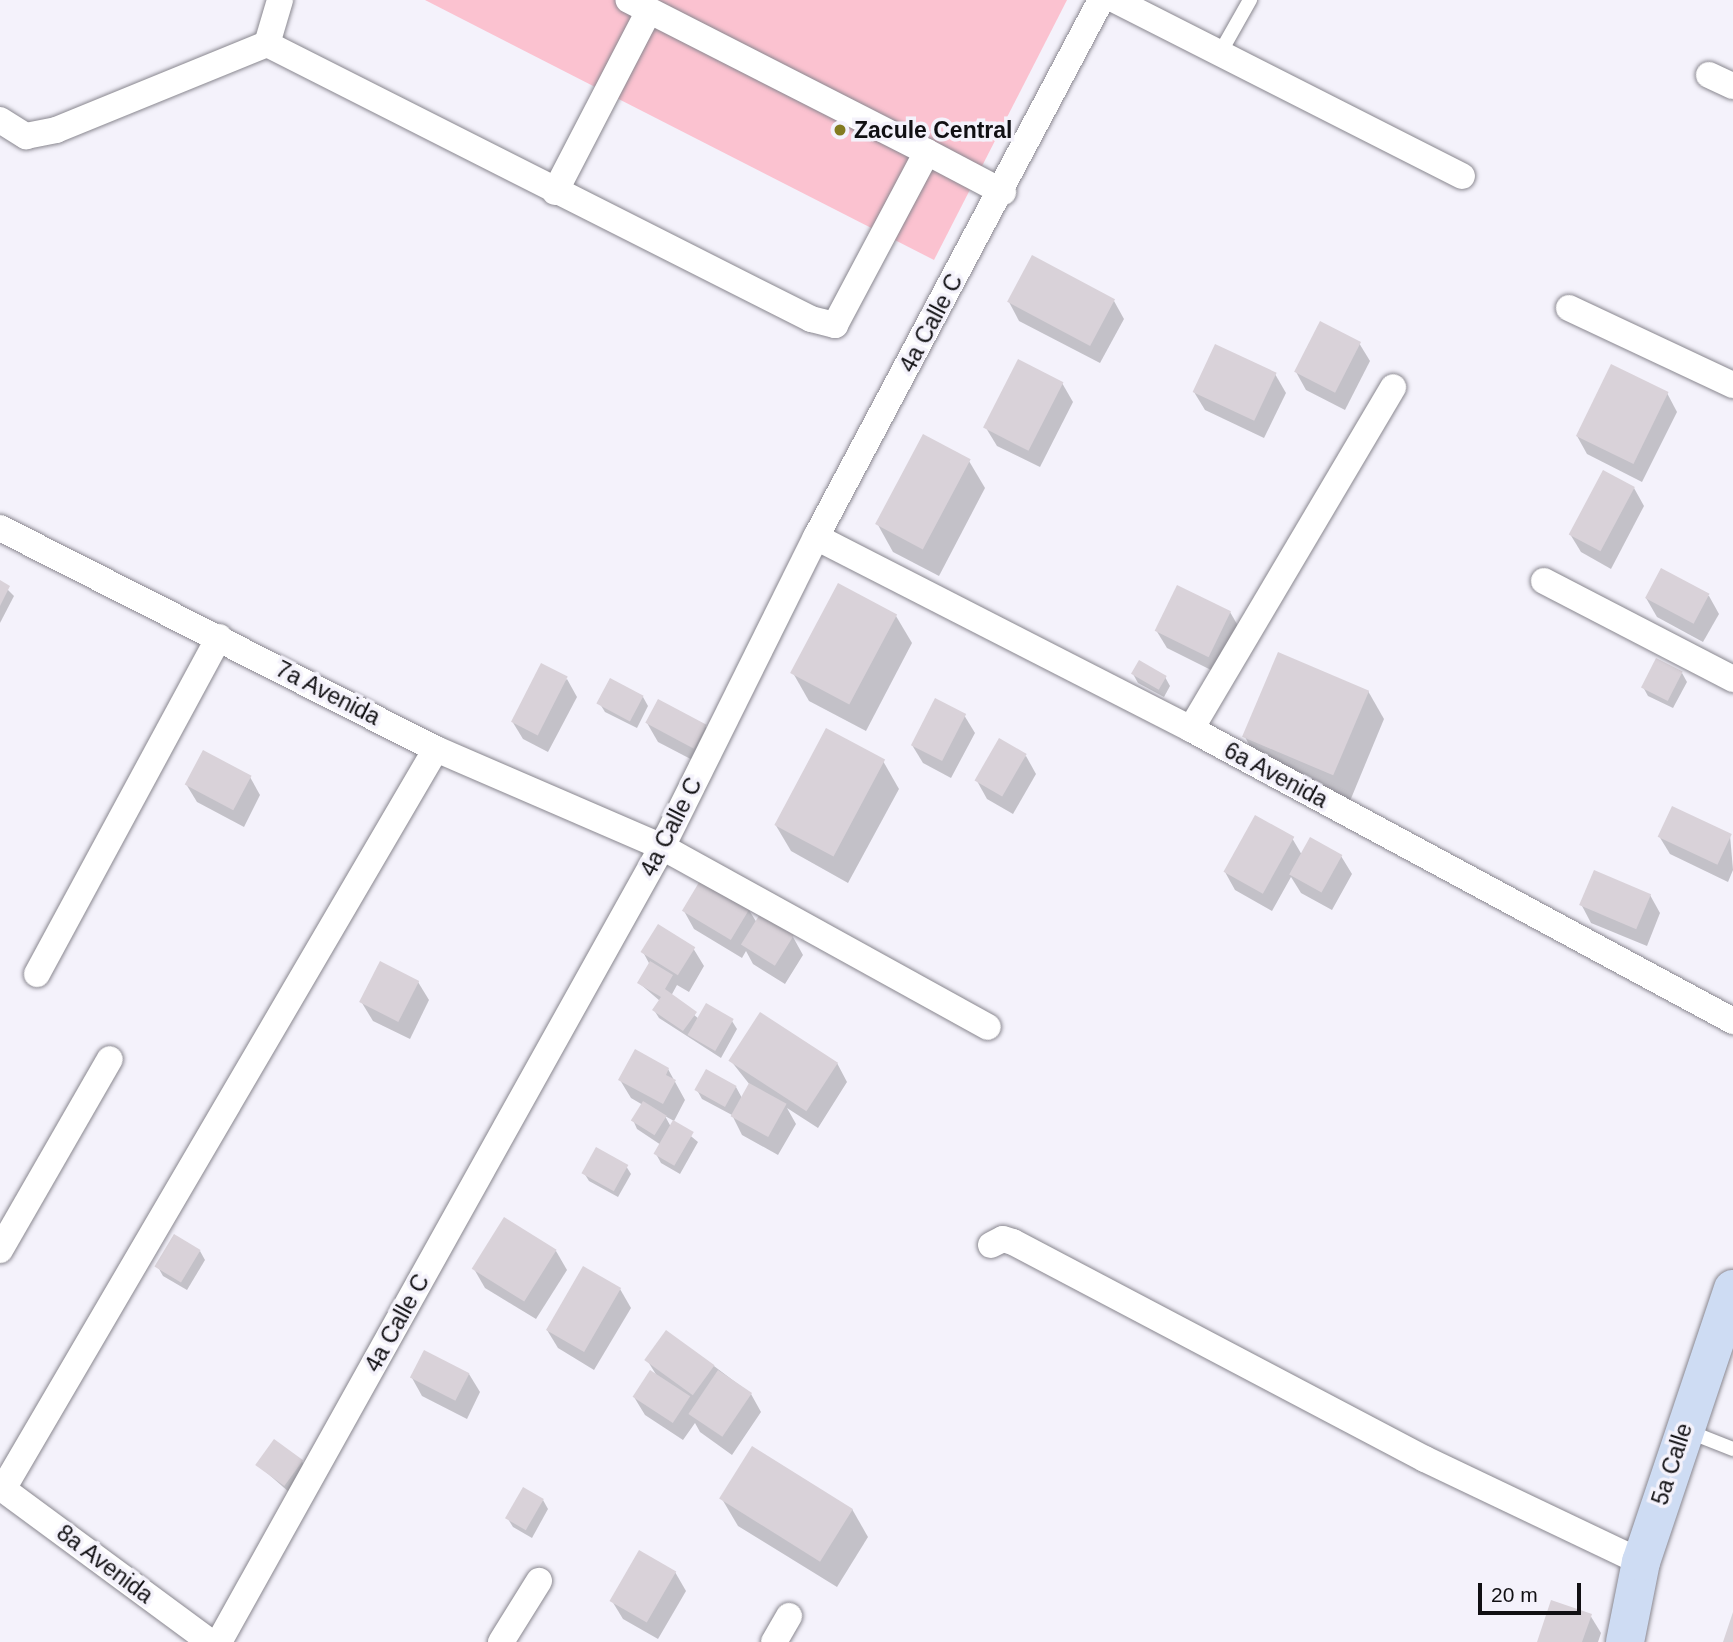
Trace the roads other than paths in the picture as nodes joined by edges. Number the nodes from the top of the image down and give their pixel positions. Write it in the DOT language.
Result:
graph roads {
  1 [pos="279,0"];
  2 [pos="1101,0"];
  3 [pos="1115,0"];
  4 [pos="1250,0"];
  5 [pos="639,5"];
  6 [pos="267,44"];
  7 [pos="1220,53"];
  8 [pos="1709,75"];
  9 [pos="1733,86"];
  10 [pos="0,120"];
  11 [pos="927,152"];
  12 [pos="1462,176"];
  13 [pos="1003,191"];
  14 [pos="555,192"];
  15 [pos="1569,308"];
  16 [pos="1733,385"];
  17 [pos="1393,387"];
  18 [pos="0,528"];
  19 [pos="816,537"];
  20 [pos="1544,581"];
  21 [pos="219,637"];
  22 [pos="1733,679"];
  23 [pos="1191,729"];
  24 [pos="436,749"];
  25 [pos="662,847"];
  26 [pos="37,974"];
  27 [pos="1733,1020"];
  28 [pos="988,1027"];
  29 [pos="110,1059"];
  30 [pos="991,1245"];
  31 [pos="0,1250"];
  32 [pos="1733,1289"];
  33 [pos="1683,1429"];
  34 [pos="1733,1449"];
  35 [pos="2,1488"];
  36 [pos="1641,1562"];
  37 [pos="539,1581"];
  38 [pos="789,1616"];
  39 [pos="209,1642"];
  40 [pos="219,1642"];
  41 [pos="501,1642"];
  42 [pos="774,1642"];
  43 [pos="1625,1642"];
  1 -- 6 [label="street"];
  2 -- 13 [label="street, 4a Calle C"];
  3 -- 7 [label="street"];
  4 -- 7 [label="lane"];
  5 -- 11 [label="street"];
  5 -- 14 [label="street"];
  6 -- 10 [label="street"];
  6 -- 14 [label="street"];
  7 -- 12 [label="street"];
  8 -- 9 [label="street"];
  11 -- 13 [label="street"];
  11 -- 14 [label="street"];
  13 -- 19 [label="street, 4a Calle C"];
  15 -- 16 [label="street"];
  17 -- 23 [label="street"];
  18 -- 21 [label="street, 7a Avenida"];
  19 -- 23 [label="street, 6a Avenida"];
  19 -- 25 [label="street, 4a Calle C"];
  20 -- 22 [label="street"];
  21 -- 24 [label="street, 7a Avenida"];
  21 -- 26 [label="street"];
  23 -- 27 [label="street, 6a Avenida"];
  24 -- 25 [label="street, 7a Avenida"];
  24 -- 35 [label="street"];
  25 -- 28 [label="street, 7a Avenida"];
  25 -- 40 [label="street, 4a Calle C"];
  29 -- 31 [label="street"];
  30 -- 36 [label="street"];
  32 -- 33 [label="main road, 5a Calle"];
  33 -- 34 [label="lane"];
  33 -- 36 [label="main road, 5a Calle"];
  35 -- 39 [label="street, 8a Avenida"];
  36 -- 43 [label="main road, 5a Calle"];
  37 -- 41 [label="street"];
  38 -- 42 [label="street"];
}
